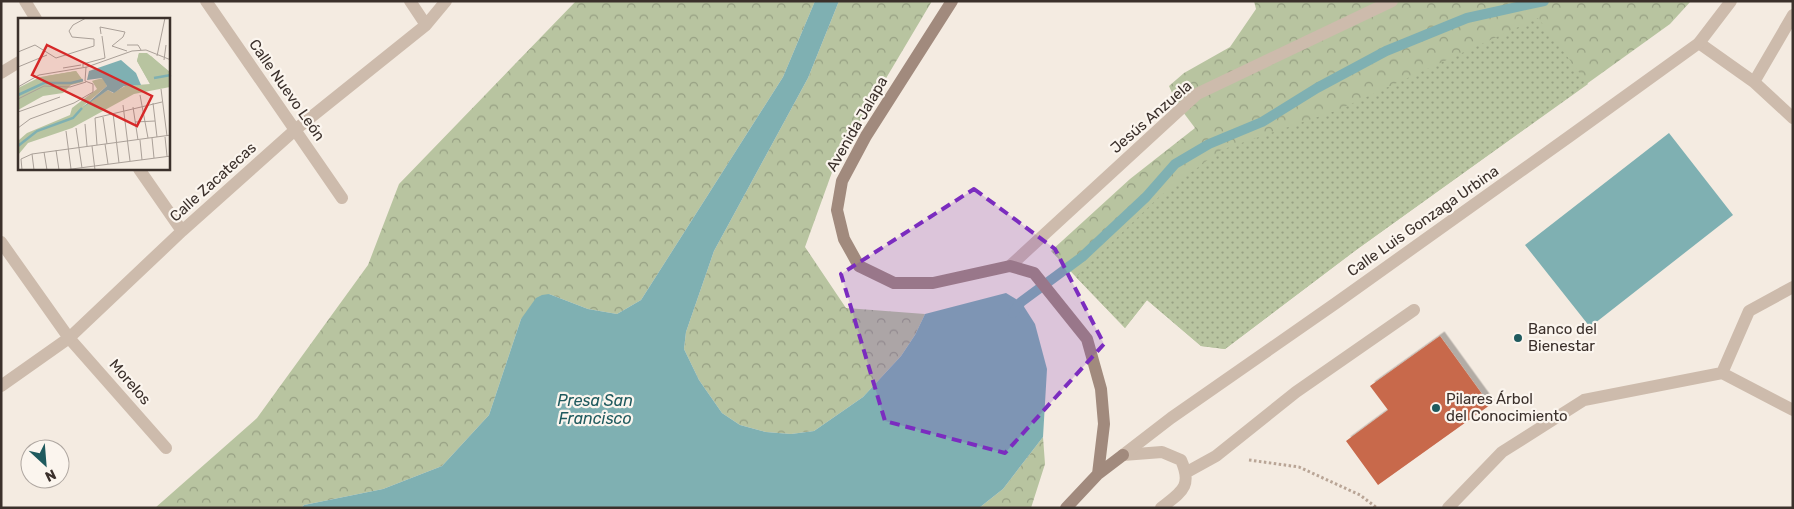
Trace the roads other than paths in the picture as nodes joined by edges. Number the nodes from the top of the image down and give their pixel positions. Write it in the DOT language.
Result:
graph roads {
  1 [pos="25,1"];
  2 [pos="206,1"];
  3 [pos="410,1"];
  4 [pos="446,1"];
  5 [pos="952,1"];
  6 [pos="1392,1"];
  7 [pos="1731,1"];
  8 [pos="1793,14"];
  9 [pos="35,18"];
  10 [pos="426,25"];
  11 [pos="1698,43"];
  12 [pos="18,63"];
  13 [pos="1,72"];
  14 [pos="1754,82"];
  15 [pos="1793,118"];
  16 [pos="295,130"];
  17 [pos="140,170"];
  18 [pos="342,198"];
  19 [pos="182,231"];
  20 [pos="1,242"];
  21 [pos="1010,266"];
  22 [pos="1793,287"];
  23 [pos="1414,310"];
  24 [pos="70,338"];
  25 [pos="1722,373"];
  26 [pos="1,386"];
  27 [pos="1793,410"];
  28 [pos="166,448"];
  29 [pos="1123,455"];
  30 [pos="1186,472"];
  31 [pos="1098,474"];
  32 [pos="1066,508"];
  33 [pos="1161,508"];
  34 [pos="1448,508"];
  1 -- 9 [label="street"];
  2 -- 16 [label="street, Calle Nuevo León"];
  3 -- 10 [label="street"];
  4 -- 10 [label="street, Calle Zacatecas"];
  5 -- 21 [label="street, Avenida Jalapa"];
  6 -- 21 [label="street, Jesús Anzuela"];
  7 -- 11 [label="street, Calle Luis Gonzaga Urbina"];
  8 -- 14 [label="street"];
  10 -- 16 [label="street, Calle Zacatecas"];
  11 -- 14 [label="street"];
  11 -- 29 [label="street, Calle Luis Gonzaga Urbina"];
  12 -- 13 [label="street"];
  14 -- 15 [label="street"];
  16 -- 18 [label="street, Calle Nuevo León"];
  16 -- 19 [label="street, Calle Zacatecas"];
  17 -- 19 [label="street"];
  19 -- 24 [label="street, Calle Zacatecas"];
  20 -- 24 [label="street, Morelos"];
  21 -- 31 [label="street"];
  22 -- 25 [label="street"];
  23 -- 30 [label="street"];
  24 -- 26 [label="street, Calle Zacatecas"];
  24 -- 28 [label="street, Morelos"];
  25 -- 27 [label="street"];
  25 -- 34 [label="street"];
  29 -- 30 [label="street"];
  29 -- 31 [label="street"];
  30 -- 33 [label="street"];
  31 -- 32 [label="street"];
}
